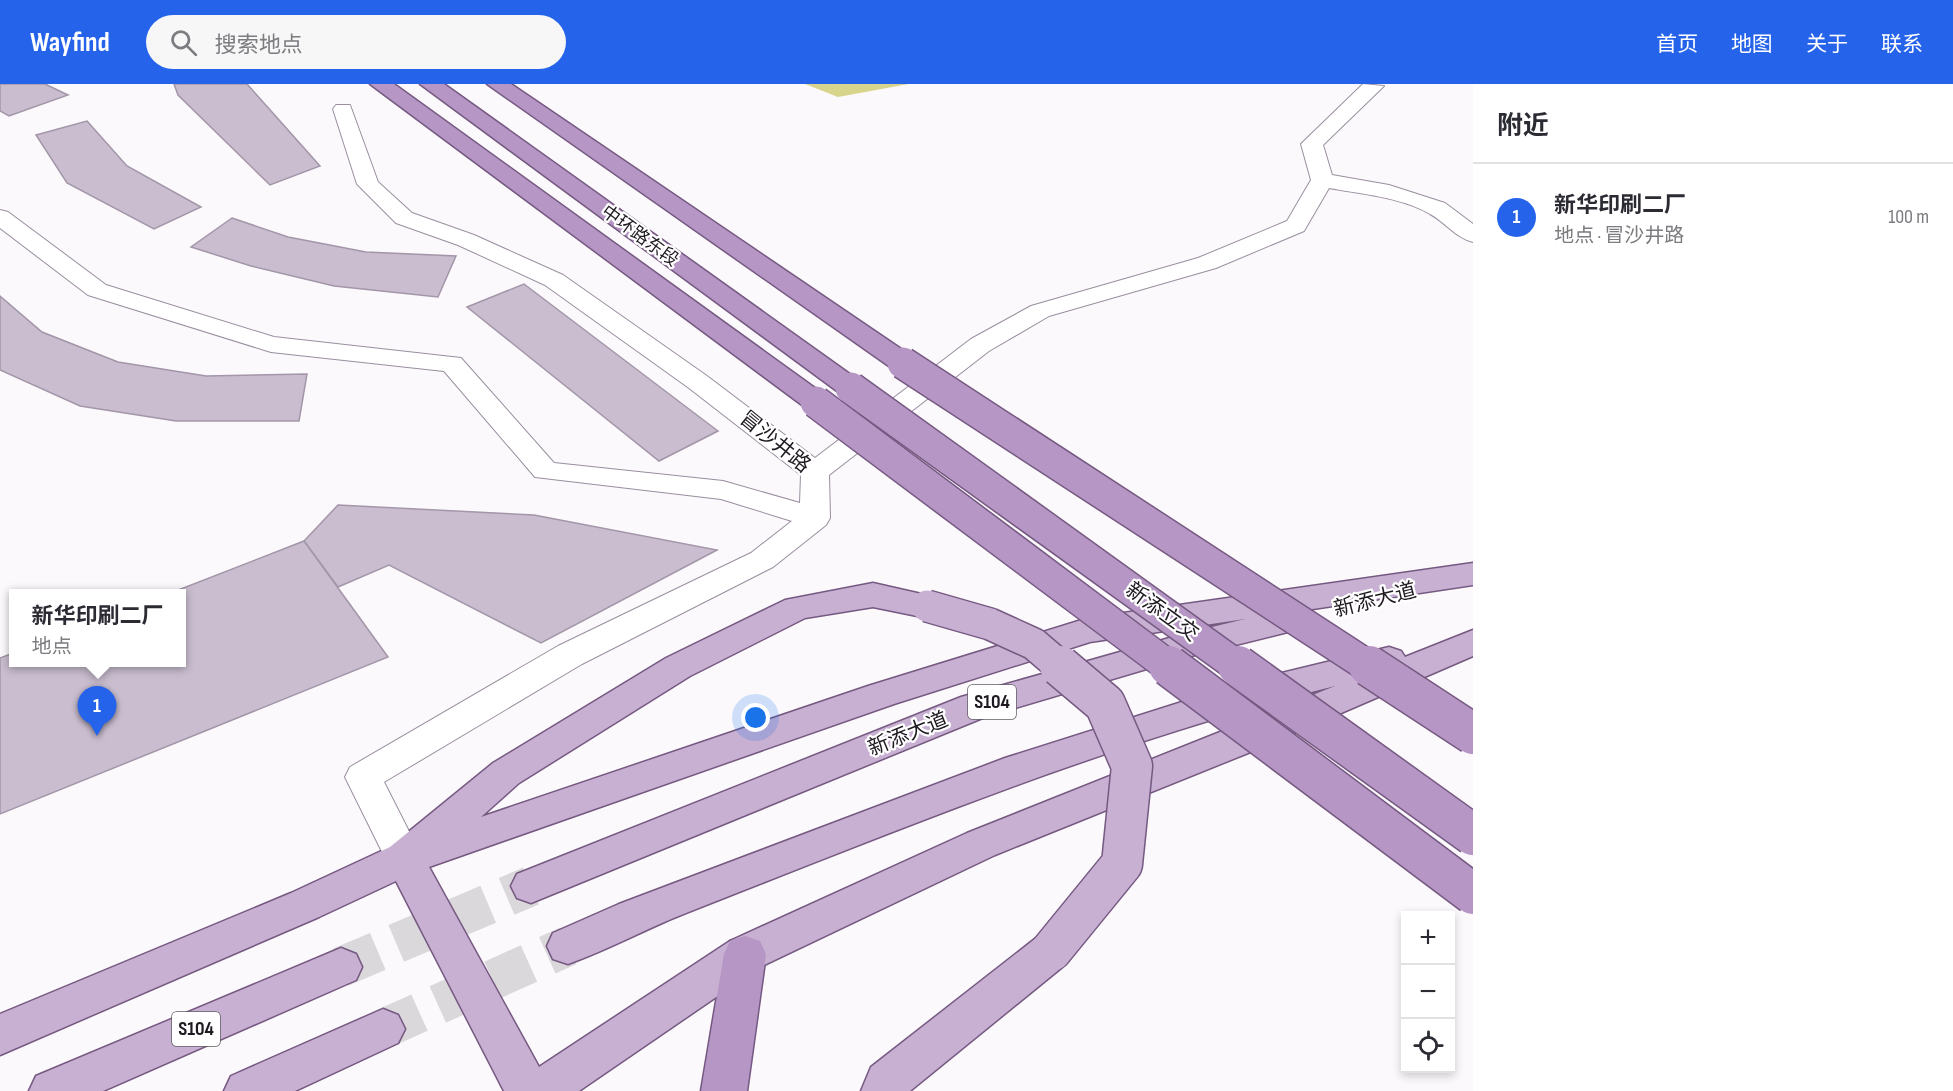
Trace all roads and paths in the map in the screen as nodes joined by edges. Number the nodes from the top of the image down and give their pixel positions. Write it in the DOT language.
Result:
graph roads {
  1 [pos="380,84"];
  2 [pos="430,84"];
  3 [pos="497,84"];
  4 [pos="1373,84"];
  5 [pos="343,109"];
  6 [pos="1322,180"];
  7 [pos="0,217"];
  8 [pos="1473,235"];
  9 [pos="851,388"];
  10 [pos="815,472"];
  11 [pos="815,518"];
  12 [pos="1473,575"];
  13 [pos="1473,641"];
  14 [pos="1473,734"];
  15 [pos="1473,835"];
  16 [pos="404,859"];
  17 [pos="531,886"];
  18 [pos="1473,894"];
  19 [pos="568,946"];
  20 [pos="745,954"];
  21 [pos="342,967"];
  22 [pos="383,1029"];
  23 [pos="0,1035"];
  24 [pos="52,1091"];
  25 [pos="247,1091"];
  26 [pos="528,1091"];
  27 [pos="541,1091"];
  28 [pos="724,1091"];
  29 [pos="884,1091"];
  1 -- 18 [label="highway, bridge"];
  2 -- 9 [label="highway, 中环路东段"];
  3 -- 14 [label="highway, bridge"];
  4 -- 6 [label="street"];
  5 -- 10 [label="street, 冒沙井路"];
  6 -- 8 [label="street"];
  6 -- 10 [label="street"];
  7 -- 11 [label="street"];
  9 -- 15 [label="highway, 新添立交, bridge"];
  10 -- 11 [label="street, 冒沙井路"];
  11 -- 16 [label="street"];
  12 -- 16 [label="main road"];
  12 -- 17 [label="main road, 新添大道 / S104"];
  13 -- 19 [label="main road"];
  13 -- 20 [label="main road"];
  16 -- 23 [label="main road"];
  16 -- 26 [label="main road"];
  16 -- 29 [label="main road, bridge"];
  20 -- 27 [label="main road"];
  20 -- 28 [label="highway"];
  21 -- 24 [label="main road, S104"];
  22 -- 25 [label="main road"];
}
